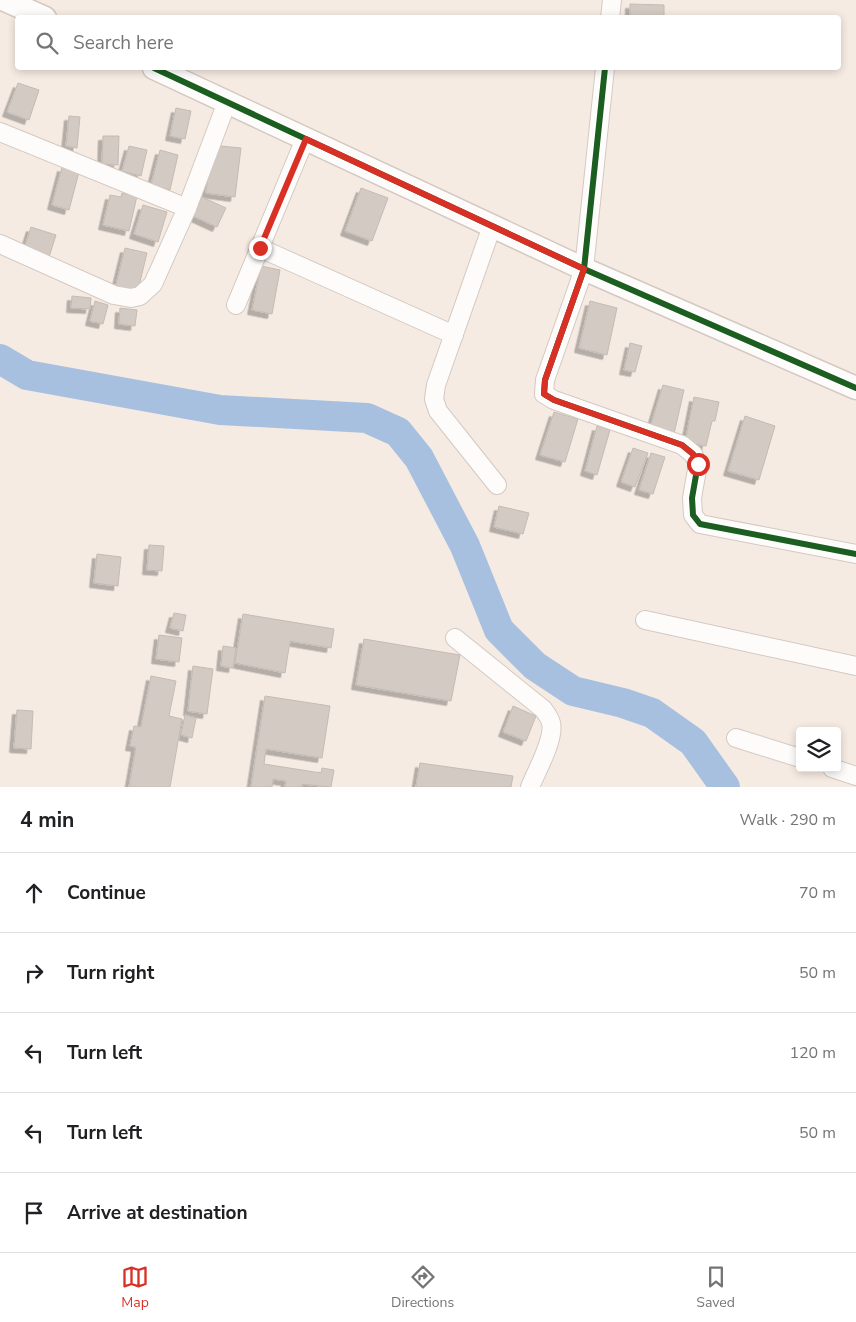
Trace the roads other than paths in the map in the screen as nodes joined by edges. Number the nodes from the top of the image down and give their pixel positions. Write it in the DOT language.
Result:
graph roads {
  1 [pos="5,0"];
  2 [pos="612,0"];
  3 [pos="38,15"];
  4 [pos="610,15"];
  5 [pos="158,70"];
  6 [pos="605,70"];
  7 [pos="227,102"];
  8 [pos="0,132"];
  9 [pos="306,139"];
  10 [pos="187,208"];
  11 [pos="492,226"];
  12 [pos="0,244"];
  13 [pos="260,248"];
  14 [pos="584,269"];
  15 [pos="236,305"];
  16 [pos="454,335"];
  17 [pos="856,388"];
  18 [pos="497,485"];
  19 [pos="856,554"];
  20 [pos="645,620"];
  21 [pos="455,638"];
  22 [pos="856,666"];
  23 [pos="736,738"];
  24 [pos="796,757"];
  25 [pos="841,771"];
  26 [pos="856,776"];
  27 [pos="530,787"];
  1 -- 3 [label="street"];
  2 -- 4 [label="street"];
  5 -- 7 [label="street"];
  6 -- 14 [label="street"];
  7 -- 9 [label="street"];
  7 -- 10 [label="street"];
  8 -- 10 [label="street"];
  9 -- 11 [label="street"];
  9 -- 13 [label="street"];
  10 -- 12 [label="street"];
  11 -- 14 [label="street"];
  11 -- 16 [label="street"];
  13 -- 15 [label="street"];
  13 -- 16 [label="street"];
  14 -- 17 [label="street"];
  14 -- 19 [label="street"];
  16 -- 18 [label="street"];
  20 -- 22 [label="street"];
  21 -- 27 [label="street"];
  23 -- 24 [label="street"];
  25 -- 26 [label="street"];
}
